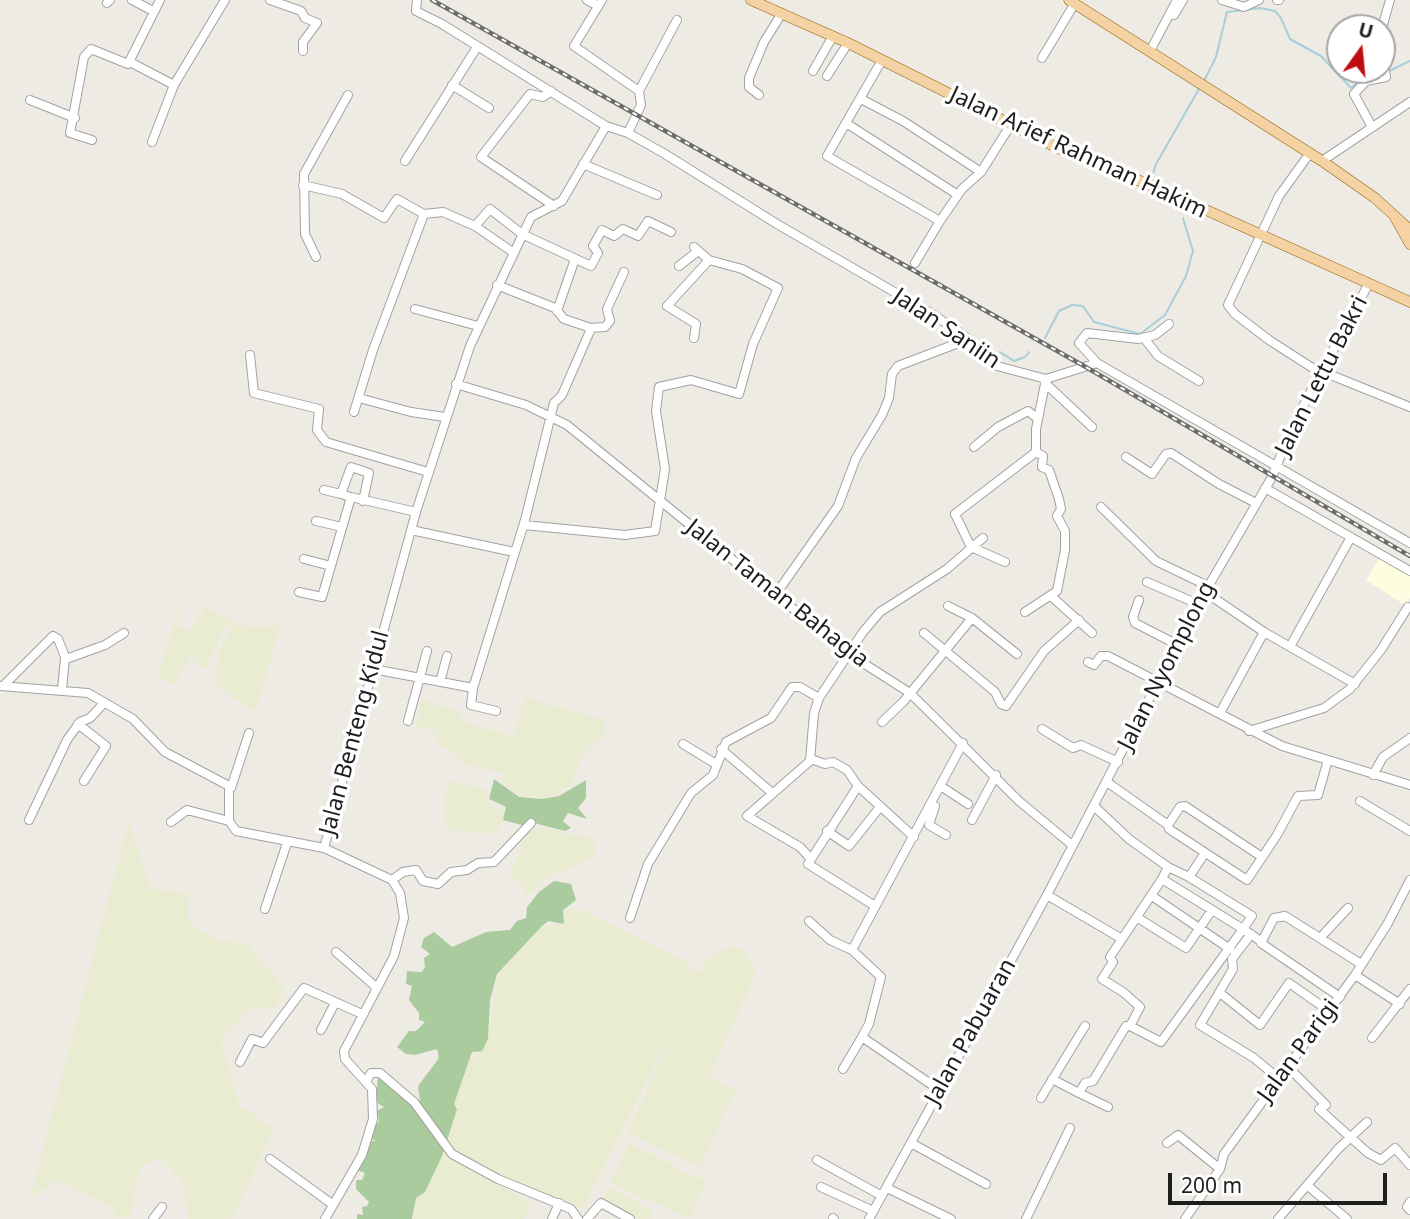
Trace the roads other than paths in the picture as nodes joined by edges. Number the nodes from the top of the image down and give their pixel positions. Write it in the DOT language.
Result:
graph roads {
  1 [pos="132,0"];
  2 [pos="160,0"];
  3 [pos="225,0"];
  4 [pos="270,0"];
  5 [pos="417,0"];
  6 [pos="587,0"];
  7 [pos="751,0"];
  8 [pos="1177,0"];
  9 [pos="1183,0"];
  10 [pos="1222,0"];
  11 [pos="1259,0"];
  12 [pos="600,3"];
  13 [pos="1079,3"];
  14 [pos="153,11"];
  15 [pos="782,13"];
  16 [pos="1168,17"];
  17 [pos="677,20"];
  18 [pos="833,36"];
  19 [pos="848,43"];
  20 [pos="477,47"];
  21 [pos="303,51"];
  22 [pos="1150,51"];
  23 [pos="1042,58"];
  24 [pos="882,60"];
  25 [pos="130,62"];
  26 [pos="813,71"];
  27 [pos="827,76"];
  28 [pos="1363,84"];
  29 [pos="174,85"];
  30 [pos="452,85"];
  31 [pos="551,91"];
  32 [pos="639,91"];
  33 [pos="348,95"];
  34 [pos="759,95"];
  35 [pos="861,99"];
  36 [pos="30,100"];
  37 [pos="1410,102"];
  38 [pos="489,108"];
  39 [pos="75,118"];
  40 [pos="846,123"];
  41 [pos="606,126"];
  42 [pos="1010,126"];
  43 [pos="1372,127"];
  44 [pos="628,133"];
  45 [pos="92,140"];
  46 [pos="152,142"];
  47 [pos="1310,153"];
  48 [pos="1322,160"];
  49 [pos="405,161"];
  50 [pos="583,164"];
  51 [pos="981,172"];
  52 [pos="303,185"];
  53 [pos="657,195"];
  54 [pos="958,195"];
  55 [pos="554,205"];
  56 [pos="424,214"];
  57 [pos="1395,217"];
  58 [pos="940,221"];
  59 [pos="475,226"];
  60 [pos="1410,230"];
  61 [pos="671,232"];
  62 [pos="522,234"];
  63 [pos="1261,235"];
  64 [pos="1410,244"];
  65 [pos="514,253"];
  66 [pos="316,257"];
  67 [pos="575,259"];
  68 [pos="709,260"];
  69 [pos="915,263"];
  70 [pos="679,266"];
  71 [pos="624,272"];
  72 [pos="497,285"];
  73 [pos="1368,285"];
  74 [pos="1410,302"];
  75 [pos="415,309"];
  76 [pos="558,310"];
  77 [pos="1169,324"];
  78 [pos="478,326"];
  79 [pos="589,328"];
  80 [pos="694,338"];
  81 [pos="1144,338"];
  82 [pos="969,340"];
  83 [pos="250,355"];
  84 [pos="1097,363"];
  85 [pos="1321,371"];
  86 [pos="1045,381"];
  87 [pos="1199,381"];
  88 [pos="456,384"];
  89 [pos="359,398"];
  90 [pos="1410,407"];
  91 [pos="354,412"];
  92 [pos="550,416"];
  93 [pos="445,417"];
  94 [pos="1038,419"];
  95 [pos="1092,427"];
  96 [pos="974,447"];
  97 [pos="1036,452"];
  98 [pos="1126,457"];
  99 [pos="1276,467"];
  100 [pos="428,472"];
  101 [pos="1265,488"];
  102 [pos="324,489"];
  103 [pos="341,494"];
  104 [pos="351,497"];
  105 [pos="363,501"];
  106 [pos="660,502"];
  107 [pos="1256,502"];
  108 [pos="1101,507"];
  109 [pos="416,512"];
  110 [pos="316,521"];
  111 [pos="523,525"];
  112 [pos="342,527"];
  113 [pos="411,530"];
  114 [pos="1351,537"];
  115 [pos="982,538"];
  116 [pos="1410,543"];
  117 [pos="971,547"];
  118 [pos="514,552"];
  119 [pos="304,559"];
  120 [pos="1005,562"];
  121 [pos="331,566"];
  122 [pos="1410,570"];
  123 [pos="1147,582"];
  124 [pos="1206,589"];
  125 [pos="299,592"];
  126 [pos="776,594"];
  127 [pos="1051,596"];
  128 [pos="1139,600"];
  129 [pos="1198,604"];
  130 [pos="948,606"];
  131 [pos="1408,607"];
  132 [pos="1025,612"];
  133 [pos="972,618"];
  134 [pos="1079,620"];
  135 [pos="1265,632"];
  136 [pos="124,633"];
  137 [pos="924,633"];
  138 [pos="1092,633"];
  139 [pos="1176,644"];
  140 [pos="1291,645"];
  141 [pos="944,649"];
  142 [pos="427,651"];
  143 [pos="849,654"];
  144 [pos="1017,654"];
  145 [pos="447,656"];
  146 [pos="65,658"];
  147 [pos="1088,662"];
  148 [pos="373,669"];
  149 [pos="420,679"];
  150 [pos="440,682"];
  151 [pos="1157,683"];
  152 [pos="1355,684"];
  153 [pos="2,685"];
  154 [pos="472,688"];
  155 [pos="62,690"];
  156 [pos="910,693"];
  157 [pos="819,698"];
  158 [pos="104,703"];
  159 [pos="496,711"];
  160 [pos="1220,713"];
  161 [pos="408,721"];
  162 [pos="883,722"];
  163 [pos="78,724"];
  164 [pos="1042,729"];
  165 [pos="1249,731"];
  166 [pos="249,733"];
  167 [pos="1410,737"];
  168 [pos="683,744"];
  169 [pos="964,744"];
  170 [pos="721,749"];
  171 [pos="811,759"];
  172 [pos="1328,760"];
  173 [pos="1118,762"];
  174 [pos="716,764"];
  175 [pos="996,775"];
  176 [pos="1373,775"];
  177 [pos="84,781"];
  178 [pos="1107,782"];
  179 [pos="1410,785"];
  180 [pos="858,786"];
  181 [pos="942,787"];
  182 [pos="231,788"];
  183 [pos="771,792"];
  184 [pos="1360,801"];
  185 [pos="968,804"];
  186 [pos="1094,806"];
  187 [pos="880,807"];
  188 [pos="29,820"];
  189 [pos="972,820"];
  190 [pos="229,821"];
  191 [pos="171,822"];
  192 [pos="531,823"];
  193 [pos="1168,825"];
  194 [pos="827,831"];
  195 [pos="1410,831"];
  196 [pos="946,835"];
  197 [pos="914,837"];
  198 [pos="286,843"];
  199 [pos="1072,845"];
  200 [pos="324,848"];
  201 [pos="1205,853"];
  202 [pos="1262,857"];
  203 [pos="811,859"];
  204 [pos="1168,867"];
  205 [pos="1189,877"];
  206 [pos="1162,879"];
  207 [pos="392,880"];
  208 [pos="1410,880"];
  209 [pos="1047,895"];
  210 [pos="1152,896"];
  211 [pos="875,906"];
  212 [pos="1348,908"];
  213 [pos="265,909"];
  214 [pos="1212,910"];
  215 [pos="630,918"];
  216 [pos="1138,918"];
  217 [pos="808,921"];
  218 [pos="1199,928"];
  219 [pos="1247,932"];
  220 [pos="1320,938"];
  221 [pos="1122,939"];
  222 [pos="1262,942"];
  223 [pos="1230,949"];
  224 [pos="852,950"];
  225 [pos="336,952"];
  226 [pos="1361,964"];
  227 [pos="1355,975"];
  228 [pos="376,987"];
  229 [pos="1410,989"];
  230 [pos="1220,993"];
  231 [pos="1339,997"];
  232 [pos="335,1003"];
  233 [pos="1400,1004"];
  234 [pos="1329,1011"];
  235 [pos="362,1014"];
  236 [pos="1085,1026"];
  237 [pos="1130,1026"];
  238 [pos="321,1030"];
  239 [pos="862,1037"];
  240 [pos="1372,1038"];
  241 [pos="240,1062"];
  242 [pos="1288,1067"];
  243 [pos="843,1069"];
  244 [pos="1052,1079"];
  245 [pos="1279,1079"];
  246 [pos="367,1080"];
  247 [pos="938,1089"];
  248 [pos="1079,1093"];
  249 [pos="1041,1098"];
  250 [pos="1108,1107"];
  251 [pos="1367,1122"];
  252 [pos="1070,1128"];
  253 [pos="1351,1137"];
  254 [pos="911,1143"];
  255 [pos="1167,1143"];
  256 [pos="270,1159"];
  257 [pos="817,1160"];
  258 [pos="1410,1165"];
  259 [pos="1220,1169"];
  260 [pos="985,1184"];
  261 [pos="1308,1186"];
  262 [pos="821,1187"];
  263 [pos="884,1192"];
  264 [pos="1410,1202"];
  265 [pos="559,1203"];
  266 [pos="332,1204"];
  267 [pos="163,1207"];
  268 [pos="1410,1210"];
  269 [pos="871,1215"];
  270 [pos="153,1219"];
  271 [pos="325,1219"];
  272 [pos="552,1219"];
  273 [pos="578,1219"];
  274 [pos="587,1219"];
  275 [pos="630,1219"];
  276 [pos="951,1219"];
  277 [pos="1026,1219"];
  278 [pos="1185,1219"];
  279 [pos="1279,1219"];
  280 [pos="1347,1219"];
  1 -- 14 [label="street"];
  2 -- 14 [label="street"];
  3 -- 29 [label="street"];
  4 -- 21 [label="street"];
  5 -- 20 [label="street, Jalan Saniin"];
  6 -- 12 [label="street"];
  7 -- 15 [label="main road, Jalan Arief Rahman Hakim"];
  8 -- 16 [label="street"];
  9 -- 16 [label="street"];
  10 -- 11 [label="street"];
  12 -- 32 [label="street"];
  13 -- 22 [label="main road"];
  13 -- 23 [label="street"];
  14 -- 25 [label="street"];
  15 -- 18 [label="main road, Jalan Arief Rahman Hakim"];
  15 -- 34 [label="street"];
  16 -- 22 [label="street"];
  17 -- 32 [label="street"];
  18 -- 19 [label="main road, Jalan Arief Rahman Hakim"];
  18 -- 26 [label="street"];
  19 -- 24 [label="main road, Jalan Arief Rahman Hakim"];
  19 -- 27 [label="street"];
  20 -- 30 [label="street"];
  20 -- 31 [label="street, Jalan Saniin"];
  22 -- 47 [label="main road"];
  24 -- 35 [label="street"];
  24 -- 42 [label="main road, Jalan Arief Rahman Hakim"];
  25 -- 29 [label="street"];
  25 -- 39 [label="street"];
  28 -- 43 [label="street"];
  29 -- 46 [label="street"];
  30 -- 38 [label="street"];
  30 -- 49 [label="street"];
  31 -- 41 [label="street, Jalan Saniin"];
  31 -- 55 [label="street"];
  32 -- 44 [label="street"];
  33 -- 52 [label="street"];
  35 -- 40 [label="street"];
  35 -- 51 [label="street"];
  36 -- 39 [label="street"];
  37 -- 43 [label="street"];
  39 -- 45 [label="street"];
  40 -- 54 [label="street"];
  40 -- 58 [label="street"];
  41 -- 44 [label="street, Jalan Saniin"];
  41 -- 50 [label="street, Jalan Benteng Kidul"];
  42 -- 51 [label="street"];
  42 -- 63 [label="main road, Jalan Arief Rahman Hakim"];
  43 -- 48 [label="street"];
  44 -- 82 [label="street, Jalan Saniin"];
  47 -- 48 [label="main road"];
  47 -- 63 [label="street"];
  48 -- 57 [label="main road"];
  50 -- 53 [label="street"];
  50 -- 55 [label="street, Jalan Benteng Kidul"];
  51 -- 54 [label="street"];
  52 -- 56 [label="street"];
  52 -- 66 [label="street"];
  54 -- 58 [label="street"];
  55 -- 62 [label="street, Jalan Benteng Kidul"];
  56 -- 59 [label="street"];
  56 -- 89 [label="street"];
  57 -- 60 [label="main road"];
  57 -- 64 [label="main road"];
  58 -- 69 [label="street"];
  59 -- 62 [label="street"];
  59 -- 65 [label="street"];
  61 -- 67 [label="street"];
  62 -- 65 [label="street, Jalan Benteng Kidul"];
  62 -- 67 [label="street"];
  63 -- 73 [label="main road, Jalan Arief Rahman Hakim"];
  63 -- 85 [label="street"];
  65 -- 72 [label="street, Jalan Benteng Kidul"];
  67 -- 76 [label="street"];
  68 -- 70 [label="street"];
  68 -- 80 [label="street"];
  68 -- 106 [label="street"];
  71 -- 79 [label="street"];
  72 -- 76 [label="street"];
  72 -- 78 [label="street, Jalan Benteng Kidul"];
  73 -- 74 [label="main road, Jalan Arief Rahman Hakim"];
  73 -- 85 [label="street, Jalan Lettu Bakri"];
  75 -- 78 [label="street"];
  76 -- 79 [label="street"];
  77 -- 81 [label="street"];
  78 -- 88 [label="street, Jalan Benteng Kidul"];
  79 -- 92 [label="street"];
  81 -- 84 [label="street"];
  81 -- 87 [label="street"];
  82 -- 86 [label="street, Jalan Saniin"];
  82 -- 126 [label="street"];
  83 -- 100 [label="street"];
  84 -- 86 [label="street"];
  84 -- 99 [label="street"];
  85 -- 90 [label="street"];
  85 -- 99 [label="street, Jalan Lettu Bakri"];
  86 -- 94 [label="street"];
  86 -- 95 [label="street"];
  88 -- 92 [label="street, Jalan Taman Bahagia"];
  88 -- 93 [label="street, Jalan Benteng Kidul"];
  89 -- 91 [label="street"];
  89 -- 93 [label="street"];
  92 -- 106 [label="street, Jalan Taman Bahagia"];
  92 -- 111 [label="street"];
  93 -- 100 [label="street, Jalan Benteng Kidul"];
  94 -- 96 [label="street"];
  94 -- 97 [label="street"];
  97 -- 117 [label="street"];
  97 -- 127 [label="street"];
  98 -- 107 [label="street"];
  99 -- 101 [label="street, Jalan Lettu Bakri"];
  99 -- 116 [label="street, Jalan Lettu Bakri"];
  100 -- 109 [label="street, Jalan Benteng Kidul"];
  101 -- 107 [label="street, Jalan Nyomplong"];
  101 -- 114 [label="street"];
  102 -- 103 [label="street"];
  103 -- 104 [label="street"];
  103 -- 105 [label="street"];
  104 -- 105 [label="street"];
  104 -- 112 [label="street"];
  105 -- 109 [label="street"];
  106 -- 111 [label="street"];
  106 -- 126 [label="street, Jalan Taman Bahagia"];
  107 -- 124 [label="street, Jalan Nyomplong"];
  108 -- 124 [label="street"];
  109 -- 113 [label="street, Jalan Benteng Kidul"];
  110 -- 112 [label="street"];
  111 -- 118 [label="street"];
  112 -- 121 [label="street"];
  113 -- 118 [label="street"];
  113 -- 148 [label="street, Jalan Benteng Kidul"];
  114 -- 122 [label="street"];
  114 -- 140 [label="street"];
  115 -- 117 [label="street"];
  117 -- 120 [label="street"];
  117 -- 143 [label="street"];
  118 -- 154 [label="street"];
  119 -- 121 [label="street"];
  121 -- 125 [label="street"];
  123 -- 129 [label="street"];
  124 -- 129 [label="street, Jalan Nyomplong"];
  124 -- 135 [label="street"];
  126 -- 143 [label="street, Jalan Taman Bahagia"];
  127 -- 132 [label="street"];
  127 -- 134 [label="street"];
  128 -- 139 [label="street"];
  129 -- 139 [label="street, Jalan Nyomplong"];
  130 -- 133 [label="street"];
  131 -- 152 [label="street"];
  133 -- 141 [label="street"];
  133 -- 144 [label="street"];
  134 -- 138 [label="street"];
  134 -- 141 [label="street"];
  135 -- 140 [label="street"];
  135 -- 160 [label="street"];
  136 -- 146 [label="street"];
  137 -- 141 [label="street"];
  139 -- 151 [label="street, Jalan Nyomplong"];
  140 -- 152 [label="street"];
  141 -- 156 [label="street"];
  142 -- 149 [label="street"];
  143 -- 156 [label="street, Jalan Taman Bahagia"];
  143 -- 157 [label="street"];
  145 -- 150 [label="street"];
  146 -- 153 [label="street"];
  146 -- 155 [label="street"];
  147 -- 151 [label="street"];
  148 -- 149 [label="street"];
  148 -- 200 [label="street, Jalan Benteng Kidul"];
  149 -- 150 [label="street"];
  149 -- 161 [label="street"];
  150 -- 154 [label="street"];
  151 -- 160 [label="street"];
  151 -- 173 [label="street, Jalan Nyomplong"];
  152 -- 165 [label="street"];
  153 -- 155 [label="street"];
  154 -- 159 [label="street"];
  155 -- 158 [label="street"];
  156 -- 162 [label="street"];
  156 -- 169 [label="street, Jalan Taman Bahagia"];
  157 -- 170 [label="street"];
  157 -- 171 [label="street"];
  158 -- 163 [label="street"];
  158 -- 182 [label="street"];
  160 -- 165 [label="street"];
  163 -- 177 [label="street"];
  163 -- 188 [label="street"];
  164 -- 173 [label="street"];
  165 -- 172 [label="street"];
  166 -- 182 [label="street"];
  167 -- 176 [label="street"];
  168 -- 174 [label="street"];
  169 -- 175 [label="street, Jalan Taman Bahagia"];
  169 -- 181 [label="street"];
  169 -- 197 [label="street"];
  170 -- 174 [label="street"];
  170 -- 183 [label="street"];
  171 -- 180 [label="street"];
  171 -- 183 [label="street"];
  172 -- 176 [label="street"];
  172 -- 202 [label="street"];
  173 -- 178 [label="street, Jalan Nyomplong"];
  174 -- 215 [label="street"];
  175 -- 189 [label="street"];
  175 -- 199 [label="street, Jalan Taman Bahagia"];
  176 -- 179 [label="street"];
  178 -- 186 [label="street, Jalan Nyomplong"];
  178 -- 193 [label="street"];
  180 -- 187 [label="street"];
  180 -- 194 [label="street"];
  181 -- 185 [label="street"];
  181 -- 196 [label="street"];
  182 -- 190 [label="street"];
  183 -- 203 [label="street"];
  184 -- 195 [label="street"];
  186 -- 199 [label="street, Jalan Nyomplong"];
  186 -- 204 [label="street"];
  187 -- 194 [label="street"];
  187 -- 197 [label="street"];
  190 -- 191 [label="street"];
  190 -- 198 [label="street"];
  192 -- 207 [label="street"];
  193 -- 201 [label="street"];
  193 -- 202 [label="street"];
  194 -- 203 [label="street"];
  197 -- 211 [label="street"];
  198 -- 200 [label="street"];
  198 -- 213 [label="street"];
  199 -- 209 [label="street, Jalan Pabuaran"];
  200 -- 207 [label="street, Jalan Benteng Kidul"];
  201 -- 202 [label="street"];
  201 -- 205 [label="street"];
  203 -- 211 [label="street"];
  204 -- 205 [label="street"];
  204 -- 206 [label="street"];
  205 -- 219 [label="street"];
  206 -- 210 [label="street"];
  206 -- 214 [label="street"];
  207 -- 228 [label="street"];
  208 -- 226 [label="street, Jalan Parigi"];
  209 -- 221 [label="street"];
  209 -- 247 [label="street, Jalan Pabuaran"];
  210 -- 216 [label="street"];
  210 -- 218 [label="street"];
  211 -- 224 [label="street"];
  212 -- 220 [label="street"];
  214 -- 218 [label="street"];
  214 -- 219 [label="street"];
  216 -- 218 [label="street"];
  216 -- 221 [label="street"];
  217 -- 224 [label="street"];
  218 -- 223 [label="street"];
  219 -- 222 [label="street"];
  219 -- 223 [label="street"];
  219 -- 230 [label="street"];
  220 -- 222 [label="street"];
  220 -- 226 [label="street"];
  221 -- 237 [label="street"];
  222 -- 231 [label="street"];
  223 -- 237 [label="street"];
  224 -- 239 [label="street"];
  225 -- 228 [label="street"];
  226 -- 227 [label="street, Jalan Parigi"];
  227 -- 231 [label="street, Jalan Parigi"];
  227 -- 233 [label="street"];
  228 -- 235 [label="street"];
  229 -- 233 [label="street"];
  230 -- 234 [label="street"];
  230 -- 245 [label="street"];
  231 -- 234 [label="street, Jalan Parigi"];
  232 -- 235 [label="street"];
  232 -- 238 [label="street"];
  232 -- 241 [label="street"];
  233 -- 240 [label="street"];
  234 -- 242 [label="street, Jalan Parigi"];
  235 -- 246 [label="street"];
  236 -- 244 [label="street"];
  237 -- 248 [label="street"];
  239 -- 243 [label="street"];
  239 -- 247 [label="street"];
  242 -- 245 [label="street, Jalan Parigi"];
  242 -- 253 [label="street"];
  244 -- 248 [label="street"];
  244 -- 249 [label="street"];
  245 -- 259 [label="street, Jalan Parigi"];
  246 -- 265 [label="street"];
  246 -- 266 [label="street"];
  247 -- 254 [label="street, Jalan Pabuaran"];
  248 -- 250 [label="street"];
  251 -- 253 [label="street"];
  252 -- 277 [label="street"];
  253 -- 258 [label="street"];
  253 -- 261 [label="street"];
  254 -- 260 [label="street"];
  254 -- 263 [label="street, Jalan Pabuaran"];
  255 -- 259 [label="street"];
  256 -- 266 [label="street"];
  257 -- 263 [label="street"];
  259 -- 278 [label="street, Jalan Parigi"];
  261 -- 279 [label="street"];
  261 -- 280 [label="street"];
  262 -- 269 [label="street"];
  263 -- 269 [label="street, Jalan Pabuaran"];
  263 -- 276 [label="street"];
  264 -- 268 [label="street"];
  265 -- 272 [label="street"];
  265 -- 273 [label="street"];
  266 -- 271 [label="street"];
  267 -- 270 [label="street"];
  274 -- 275 [label="street"];
}
